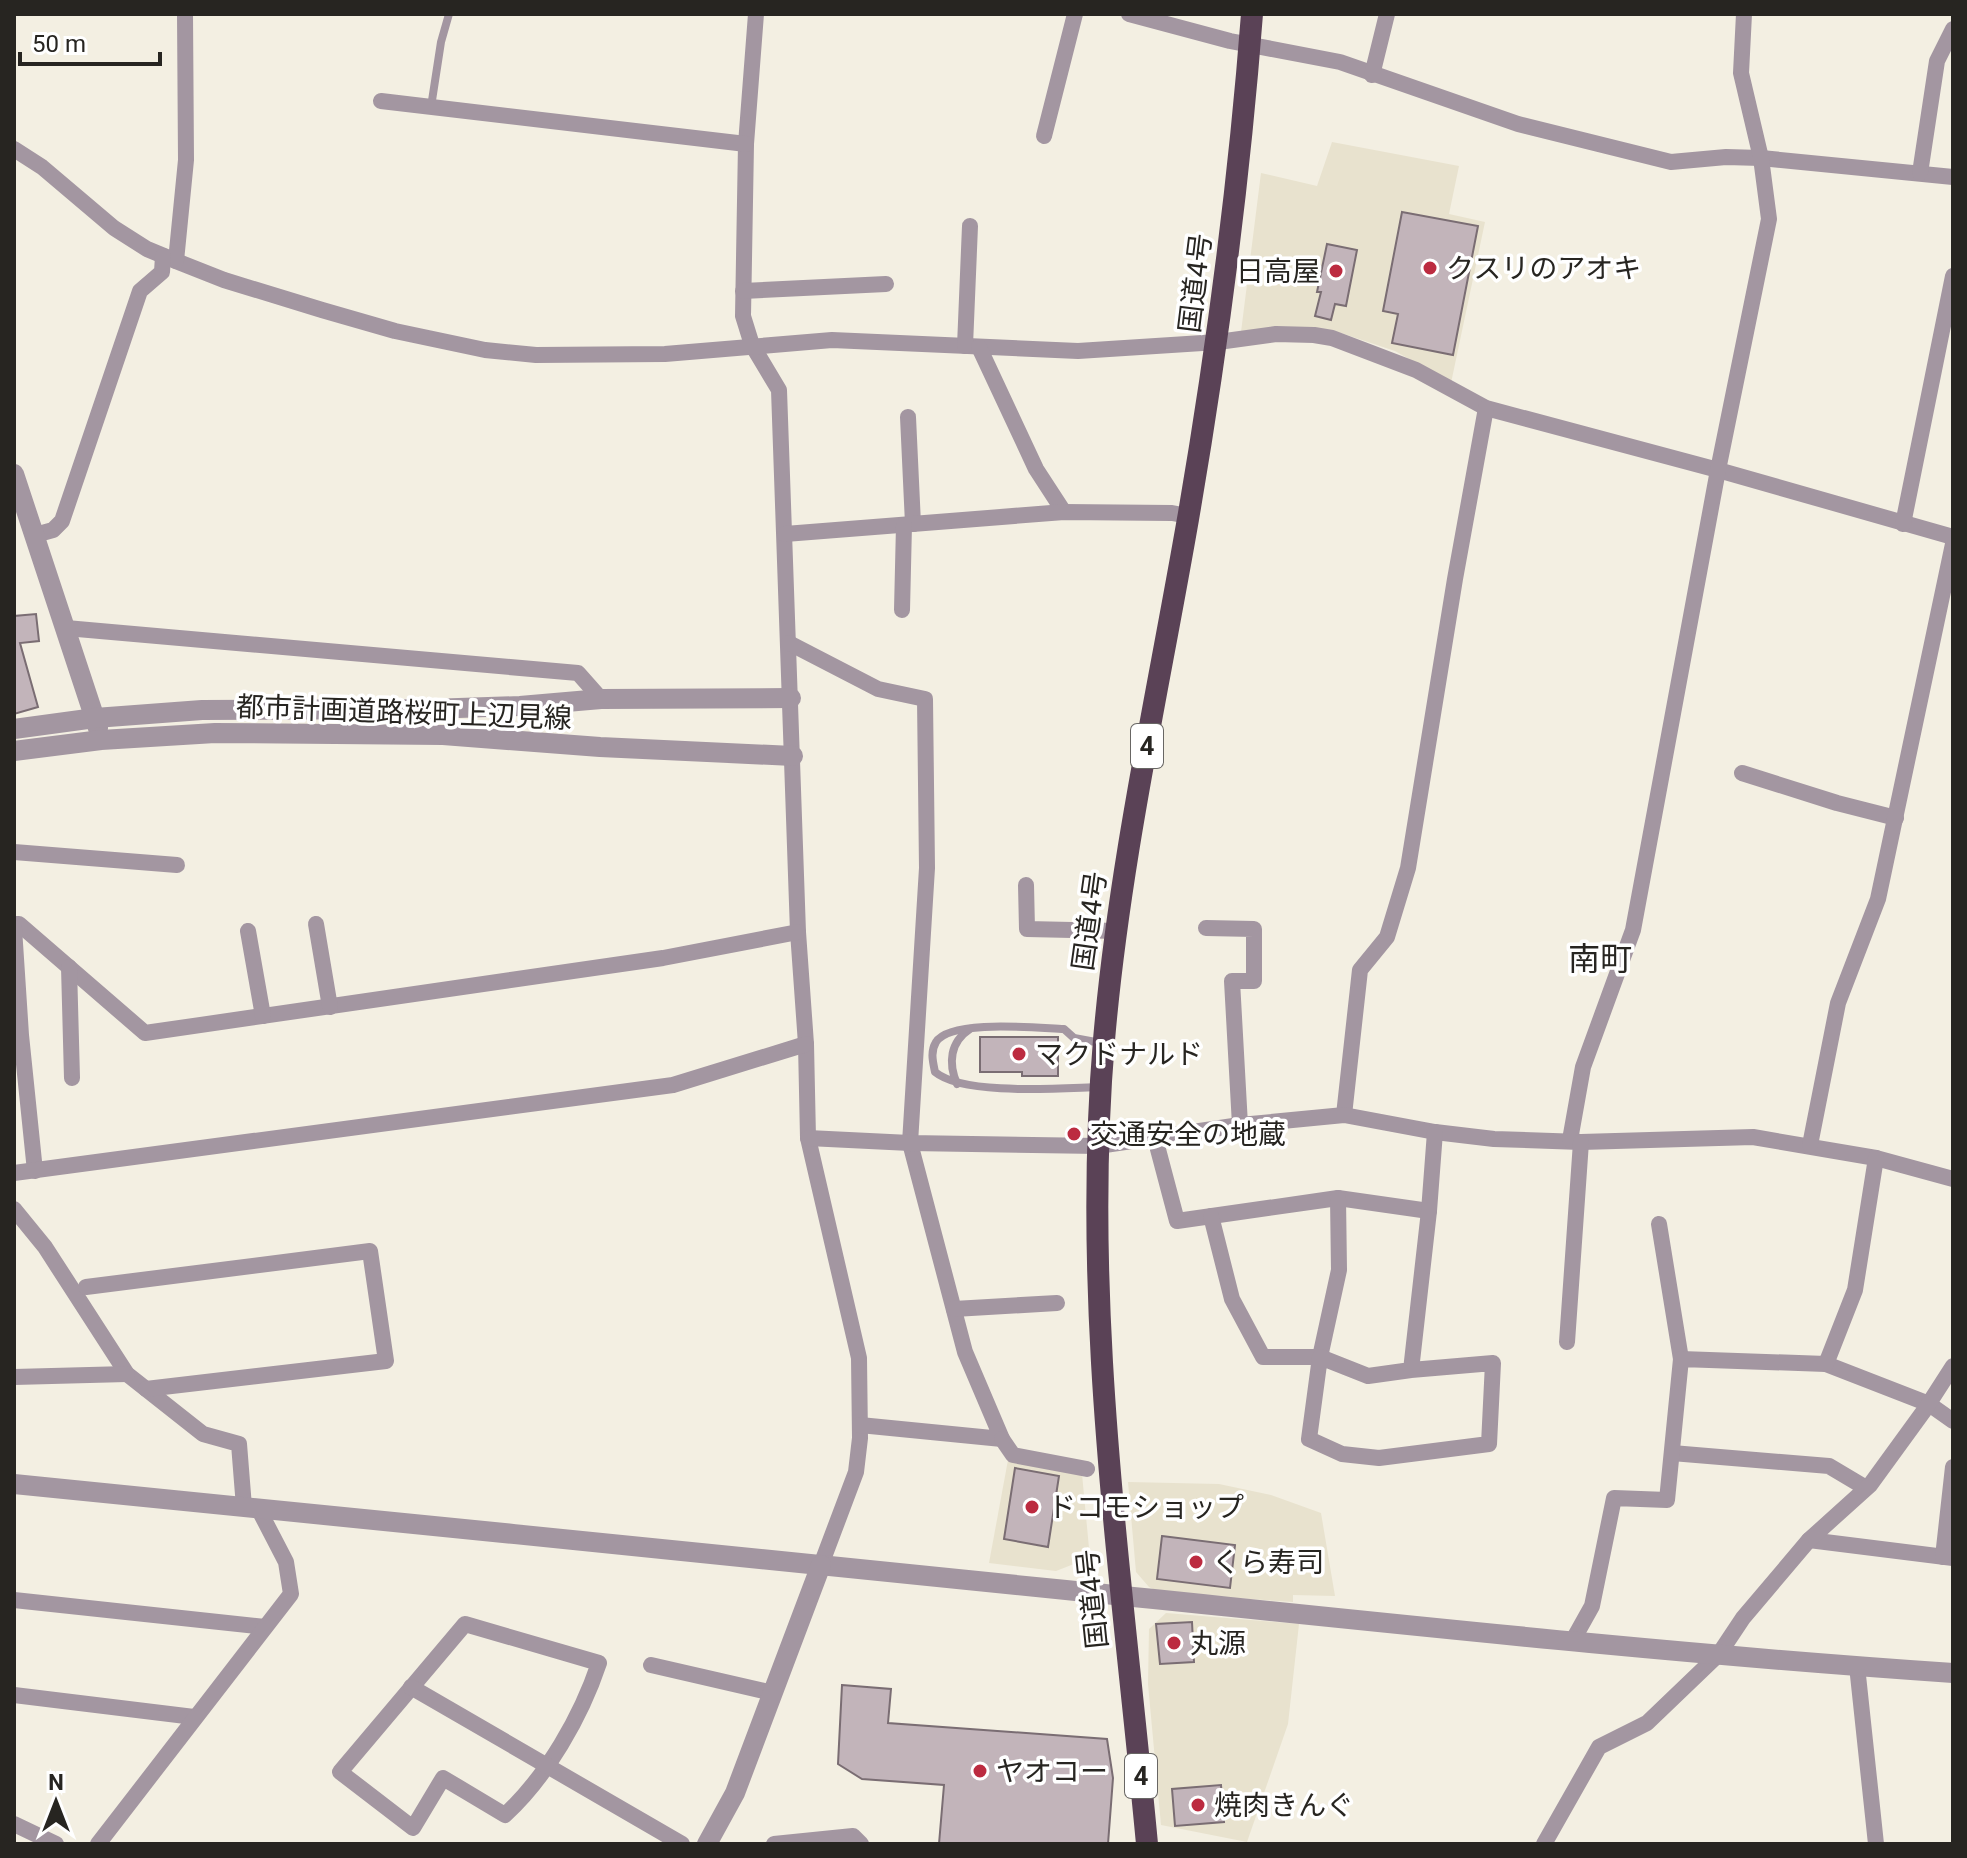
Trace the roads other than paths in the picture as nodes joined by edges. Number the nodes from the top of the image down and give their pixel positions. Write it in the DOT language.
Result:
graph roads {
  1 [pos="185,14"];
  2 [pos="449,14"];
  3 [pos="756,14"];
  4 [pos="1075,14"];
  5 [pos="1129,14"];
  6 [pos="1252,14"];
  7 [pos="1387,14"];
  8 [pos="1744,14"];
  9 [pos="1953,29"];
  10 [pos="1250,45"];
  11 [pos="1372,75"];
  12 [pos="381,101"];
  13 [pos="431,107"];
  14 [pos="1044,136"];
  15 [pos="746,144"];
  16 [pos="14,149"];
  17 [pos="1761,158"];
  18 [pos="1920,173"];
  19 [pos="1953,177"];
  20 [pos="970,226"];
  21 [pos="169,259"];
  22 [pos="1953,276"];
  23 [pos="886,284"];
  24 [pos="743,291"];
  25 [pos="1218,342"];
  26 [pos="752,345"];
  27 [pos="972,346"];
  28 [pos="1486,408"];
  29 [pos="908,417"];
  30 [pos="1718,470"];
  31 [pos="14,474"];
  32 [pos="1064,512"];
  33 [pos="1188,516"];
  34 [pos="909,524"];
  35 [pos="1903,524"];
  36 [pos="785,534"];
  37 [pos="35,535"];
  38 [pos="1953,537"];
  39 [pos="1953,544"];
  40 [pos="902,610"];
  41 [pos="66,628"];
  42 [pos="789,643"];
  43 [pos="791,698"];
  44 [pos="601,699"];
  45 [pos="95,718"];
  46 [pos="14,729"];
  47 [pos="101,740"];
  48 [pos="14,751"];
  49 [pos="793,756"];
  50 [pos="1742,773"];
  51 [pos="1896,818"];
  52 [pos="14,852"];
  53 [pos="177,865"];
  54 [pos="1026,885"];
  55 [pos="316,924"];
  56 [pos="14,926"];
  57 [pos="1206,928"];
  58 [pos="248,931"];
  59 [pos="1117,931"];
  60 [pos="798,932"];
  61 [pos="69,967"];
  62 [pos="330,1007"];
  63 [pos="263,1016"];
  64 [pos="973,1028"];
  65 [pos="1104,1043"];
  66 [pos="806,1044"];
  67 [pos="72,1078"];
  68 [pos="957,1084"];
  69 [pos="1101,1087"];
  70 [pos="1344,1115"];
  71 [pos="1240,1125"];
  72 [pos="1435,1132"];
  73 [pos="808,1138"];
  74 [pos="1155,1138"];
  75 [pos="1576,1141"];
  76 [pos="910,1143"];
  77 [pos="1810,1145"];
  78 [pos="1098,1146"];
  79 [pos="1876,1158"];
  80 [pos="35,1171"];
  81 [pos="14,1173"];
  82 [pos="1953,1179"];
  83 [pos="1338,1198"];
  84 [pos="14,1209"];
  85 [pos="1429,1211"];
  86 [pos="1211,1216"];
  87 [pos="1659,1224"];
  88 [pos="86,1287"];
  89 [pos="1057,1303"];
  90 [pos="954,1309"];
  91 [pos="1567,1342"];
  92 [pos="1320,1357"];
  93 [pos="1681,1359"];
  94 [pos="1826,1364"];
  95 [pos="1953,1366"];
  96 [pos="1411,1370"];
  97 [pos="127,1374"];
  98 [pos="14,1377"];
  99 [pos="146,1389"];
  100 [pos="1929,1404"];
  101 [pos="1953,1421"];
  102 [pos="860,1425"];
  103 [pos="1002,1439"];
  104 [pos="1672,1453"];
  105 [pos="1953,1467"];
  106 [pos="1087,1469"];
  107 [pos="14,1484"];
  108 [pos="1866,1488"];
  109 [pos="251,1508"];
  110 [pos="1809,1540"];
  111 [pos="1948,1557"];
  112 [pos="821,1565"];
  113 [pos="1122,1596"];
  114 [pos="14,1600"];
  115 [pos="265,1627"];
  116 [pos="1573,1640"];
  117 [pos="1719,1654"];
  118 [pos="651,1665"];
  119 [pos="1857,1666"];
  120 [pos="1953,1673"];
  121 [pos="411,1687"];
  122 [pos="773,1693"];
  123 [pos="14,1695"];
  124 [pos="194,1717"];
  125 [pos="548,1767"];
  126 [pos="17,1830"];
  127 [pos="56,1844"];
  128 [pos="98,1844"];
  129 [pos="682,1844"];
  130 [pos="707,1844"];
  131 [pos="774,1844"];
  132 [pos="861,1844"];
  133 [pos="1147,1844"];
  134 [pos="1544,1844"];
  135 [pos="1876,1844"];
  1 -- 21 [label="street"];
  2 -- 13 [label="lane"];
  3 -- 15 [label="street"];
  4 -- 14 [label="street"];
  5 -- 10 [label="street"];
  6 -- 10 [label="highway, 国道4号 / 4"];
  7 -- 11 [label="street"];
  8 -- 17 [label="street"];
  9 -- 18 [label="street"];
  10 -- 11 [label="street"];
  10 -- 25 [label="highway, 国道4号 / 4"];
  11 -- 17 [label="street"];
  12 -- 13 [label="street"];
  13 -- 15 [label="street"];
  15 -- 24 [label="street"];
  16 -- 21 [label="street"];
  17 -- 18 [label="street"];
  17 -- 30 [label="street"];
  18 -- 19 [label="street"];
  20 -- 27 [label="street"];
  21 -- 26 [label="street"];
  21 -- 37 [label="street"];
  22 -- 35 [label="street"];
  23 -- 24 [label="street"];
  24 -- 26 [label="street"];
  25 -- 27 [label="street"];
  25 -- 28 [label="street"];
  25 -- 33 [label="highway, 国道4号 / 4"];
  26 -- 27 [label="street"];
  26 -- 36 [label="street"];
  27 -- 32 [label="street"];
  28 -- 30 [label="street"];
  28 -- 70 [label="street"];
  29 -- 34 [label="street"];
  30 -- 35 [label="street"];
  30 -- 75 [label="street"];
  31 -- 37 [label="street"];
  32 -- 33 [label="street"];
  32 -- 34 [label="street"];
  33 -- 59 [label="highway, 国道4号 / 4"];
  34 -- 36 [label="street"];
  34 -- 40 [label="street"];
  35 -- 38 [label="street"];
  36 -- 42 [label="street"];
  37 -- 41 [label="street"];
  39 -- 51 [label="street"];
  41 -- 44 [label="street"];
  41 -- 45 [label="street"];
  42 -- 43 [label="street"];
  42 -- 76 [label="street"];
  43 -- 44 [label="street, 都市計画道路桜町上辺見線"];
  43 -- 49 [label="street"];
  44 -- 45 [label="street, 都市計画道路桜町上辺見線"];
  45 -- 46 [label="street, 都市計画道路桜町上辺見線"];
  45 -- 47 [label="street"];
  47 -- 48 [label="street, 都市計画道路桜町上辺見線"];
  47 -- 49 [label="street, 都市計画道路桜町上辺見線"];
  49 -- 60 [label="street"];
  50 -- 51 [label="street"];
  51 -- 77 [label="street"];
  52 -- 53 [label="street"];
  54 -- 59 [label="street"];
  55 -- 62 [label="street"];
  56 -- 61 [label="street"];
  56 -- 80 [label="street"];
  57 -- 71 [label="street"];
  58 -- 63 [label="street"];
  59 -- 65 [label="highway, 国道4号 / 4"];
  60 -- 62 [label="street"];
  60 -- 66 [label="street"];
  61 -- 63 [label="street"];
  61 -- 67 [label="street"];
  62 -- 63 [label="street"];
  64 -- 65 [label="lane"];
  64 -- 68 [label="lane"];
  64 -- 68 [label="lane"];
  65 -- 69 [label="highway, 国道4号 / 4"];
  66 -- 73 [label="street"];
  66 -- 80 [label="street"];
  68 -- 69 [label="lane"];
  69 -- 78 [label="highway, 国道4号 / 4"];
  70 -- 71 [label="street"];
  70 -- 72 [label="street"];
  71 -- 74 [label="street"];
  72 -- 75 [label="street"];
  72 -- 85 [label="street"];
  73 -- 76 [label="street"];
  73 -- 102 [label="street"];
  74 -- 78 [label="street"];
  74 -- 86 [label="street"];
  75 -- 77 [label="street"];
  75 -- 91 [label="street"];
  76 -- 78 [label="street"];
  76 -- 90 [label="street"];
  77 -- 79 [label="street"];
  78 -- 113 [label="highway, 国道4号 / 4"];
  79 -- 82 [label="street"];
  79 -- 94 [label="street"];
  80 -- 81 [label="street"];
  83 -- 85 [label="street"];
  83 -- 86 [label="street"];
  83 -- 92 [label="street"];
  84 -- 97 [label="street"];
  85 -- 96 [label="street"];
  86 -- 92 [label="street"];
  87 -- 93 [label="street"];
  88 -- 99 [label="street"];
  89 -- 90 [label="street"];
  90 -- 103 [label="street"];
  92 -- 96 [label="street"];
  92 -- 96 [label="street"];
  93 -- 94 [label="street"];
  93 -- 104 [label="street"];
  94 -- 100 [label="street"];
  95 -- 100 [label="street"];
  97 -- 98 [label="street"];
  97 -- 99 [label="street"];
  99 -- 109 [label="street"];
  100 -- 101 [label="street"];
  100 -- 108 [label="street"];
  102 -- 103 [label="street"];
  102 -- 112 [label="street"];
  103 -- 106 [label="street"];
  104 -- 108 [label="street"];
  104 -- 116 [label="street"];
  105 -- 111 [label="street"];
  107 -- 109 [label="street"];
  108 -- 110 [label="street"];
  109 -- 112 [label="street"];
  109 -- 115 [label="street"];
  110 -- 111 [label="street"];
  110 -- 117 [label="street"];
  112 -- 113 [label="street"];
  112 -- 122 [label="street"];
  113 -- 116 [label="street"];
  113 -- 133 [label="highway, 国道4号 / 4"];
  114 -- 115 [label="street"];
  115 -- 124 [label="street"];
  116 -- 117 [label="street"];
  117 -- 119 [label="street"];
  117 -- 134 [label="street"];
  118 -- 122 [label="street"];
  119 -- 120 [label="street"];
  119 -- 135 [label="street"];
  121 -- 125 [label="street"];
  121 -- 125 [label="street"];
  121 -- 125 [label="street"];
  122 -- 130 [label="street"];
  123 -- 124 [label="street"];
  124 -- 128 [label="street"];
  125 -- 129 [label="street"];
  126 -- 127 [label="street"];
  131 -- 132 [label="street"];
}
